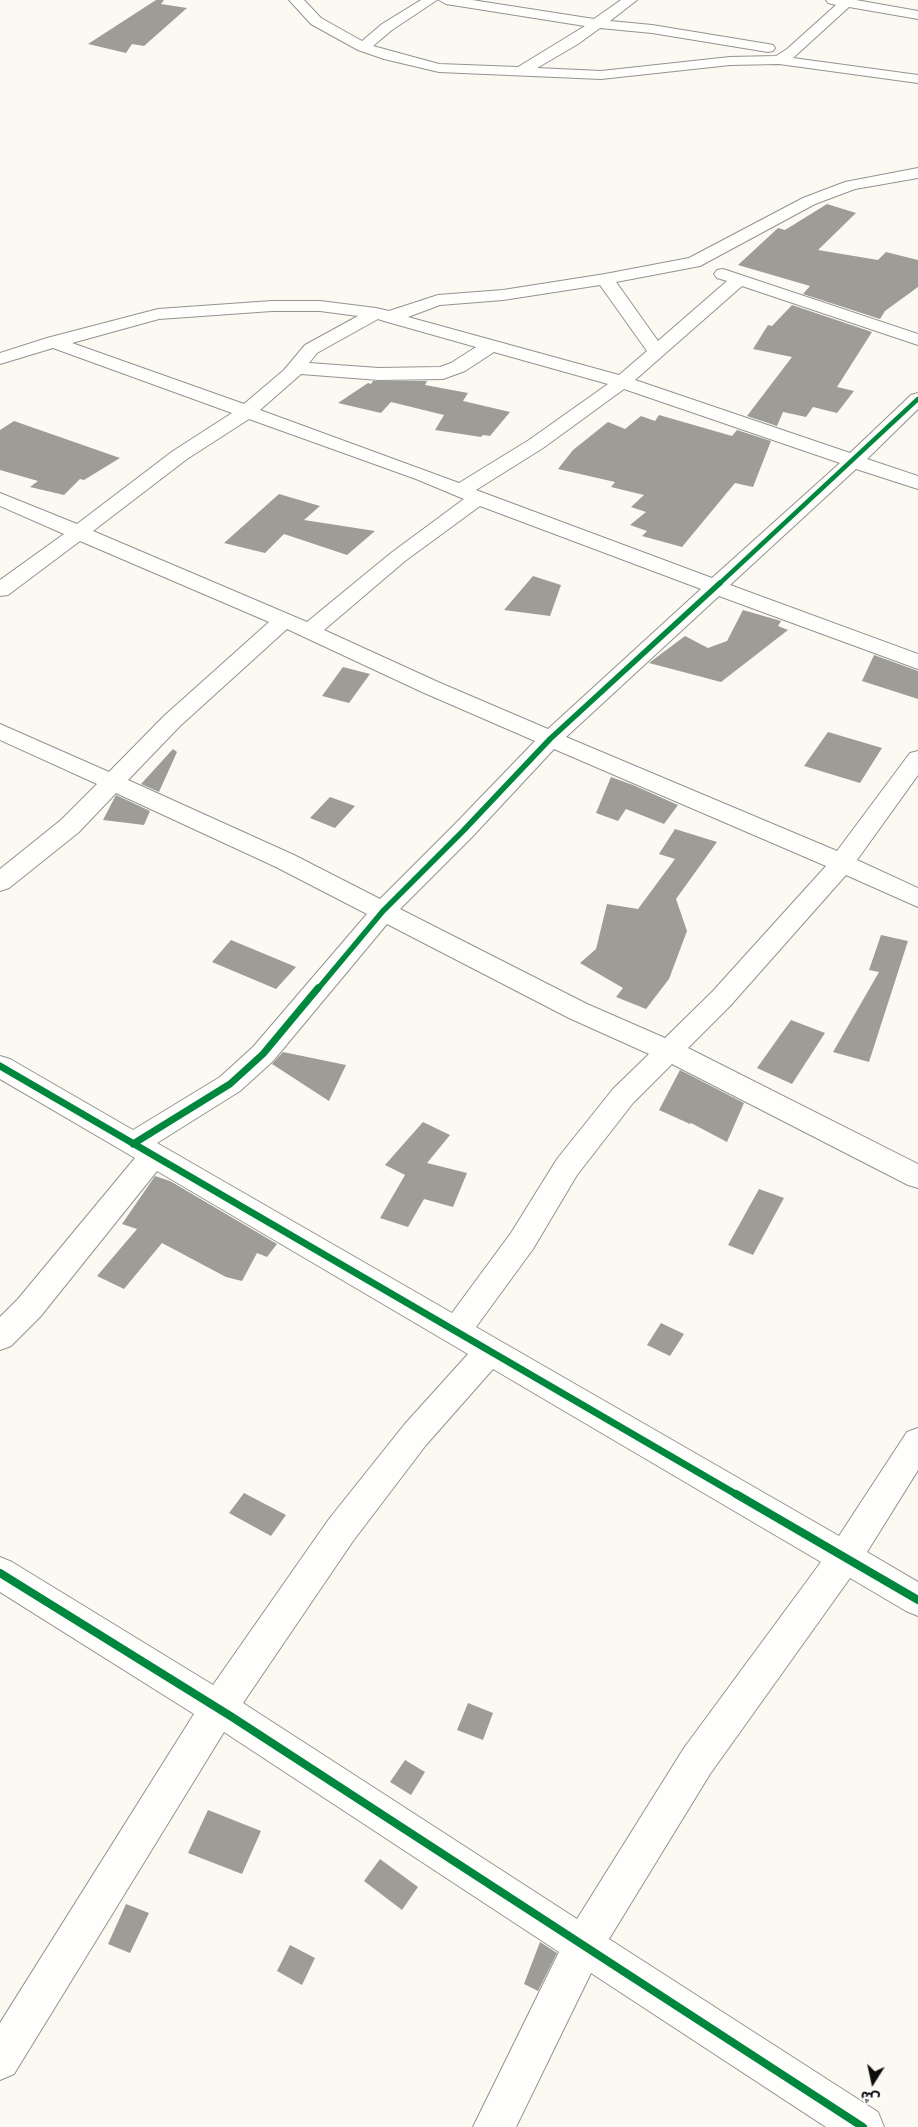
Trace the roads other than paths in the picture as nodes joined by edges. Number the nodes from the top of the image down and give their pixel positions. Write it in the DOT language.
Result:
graph roads {
  1 [pos="296,0"];
  2 [pos="430,0"];
  3 [pos="446,0"];
  4 [pos="630,0"];
  5 [pos="843,1"];
  6 [pos="918,15"];
  7 [pos="597,24"];
  8 [pos="364,47"];
  9 [pos="792,52"];
  10 [pos="779,60"];
  11 [pos="520,72"];
  12 [pos="918,79"];
  13 [pos="918,173"];
  14 [pos="694,262"];
  15 [pos="605,279"];
  16 [pos="739,280"];
  17 [pos="383,315"];
  18 [pos="918,340"];
  19 [pos="53,342"];
  20 [pos="490,346"];
  21 [pos="657,352"];
  22 [pos="0,359"];
  23 [pos="296,368"];
  24 [pos="622,382"];
  25 [pos="918,399"];
  26 [pos="248,411"];
  27 [pos="852,462"];
  28 [pos="918,484"];
  29 [pos="469,494"];
  30 [pos="0,499"];
  31 [pos="78,533"];
  32 [pos="716,588"];
  33 [pos="0,590"];
  34 [pos="283,621"];
  35 [pos="309,631"];
  36 [pos="918,662"];
  37 [pos="0,732"];
  38 [pos="550,739"];
  39 [pos="918,758"];
  40 [pos="112,783"];
  41 [pos="842,863"];
  42 [pos="0,882"];
  43 [pos="918,898"];
  44 [pos="383,911"];
  45 [pos="669,1050"];
  46 [pos="0,1066"];
  47 [pos="143,1150"];
  48 [pos="918,1177"];
  49 [pos="456,1331"];
  50 [pos="0,1337"];
  51 [pos="490,1350"];
  52 [pos="918,1442"];
  53 [pos="845,1557"];
  54 [pos="0,1574"];
  55 [pos="918,1600"];
  56 [pos="218,1709"];
  57 [pos="584,1946"];
  58 [pos="0,2060"];
  59 [pos="494,2127"];
  60 [pos="862,2127"];
  1 -- 8 [label="street"];
  2 -- 8 [label="street"];
  3 -- 7 [label="street"];
  4 -- 7 [label="street"];
  5 -- 6 [label="street"];
  5 -- 9 [label="street"];
  7 -- 9 [label="street"];
  7 -- 11 [label="street"];
  8 -- 11 [label="street"];
  9 -- 10 [label="street"];
  10 -- 11 [label="street"];
  10 -- 12 [label="street"];
  13 -- 14 [label="street"];
  14 -- 15 [label="street"];
  14 -- 16 [label="street"];
  15 -- 17 [label="street"];
  15 -- 21 [label="street"];
  16 -- 18 [label="street"];
  16 -- 21 [label="street"];
  17 -- 19 [label="street"];
  17 -- 20 [label="street"];
  17 -- 23 [label="street"];
  19 -- 22 [label="street"];
  19 -- 26 [label="street"];
  20 -- 23 [label="street"];
  20 -- 24 [label="street"];
  21 -- 24 [label="street"];
  23 -- 26 [label="street"];
  24 -- 27 [label="street"];
  24 -- 29 [label="street"];
  25 -- 27 [label="street"];
  26 -- 29 [label="street"];
  26 -- 31 [label="street"];
  27 -- 28 [label="street"];
  27 -- 32 [label="street"];
  29 -- 32 [label="street"];
  29 -- 35 [label="street"];
  30 -- 31 [label="street"];
  31 -- 33 [label="street"];
  31 -- 34 [label="street"];
  32 -- 36 [label="street"];
  32 -- 38 [label="street"];
  34 -- 35 [label="street"];
  34 -- 40 [label="street"];
  35 -- 38 [label="street"];
  37 -- 40 [label="street"];
  38 -- 41 [label="street"];
  38 -- 44 [label="street"];
  39 -- 41 [label="street"];
  40 -- 42 [label="street"];
  40 -- 44 [label="street"];
  41 -- 43 [label="street"];
  41 -- 45 [label="street"];
  44 -- 45 [label="street"];
  44 -- 47 [label="street"];
  45 -- 48 [label="street"];
  45 -- 49 [label="street"];
  46 -- 47 [label="street"];
  47 -- 49 [label="street"];
  47 -- 50 [label="street"];
  49 -- 51 [label="street"];
  51 -- 53 [label="street"];
  51 -- 56 [label="street"];
  52 -- 53 [label="street"];
  53 -- 55 [label="street"];
  53 -- 57 [label="street"];
  54 -- 56 [label="street"];
  56 -- 57 [label="street"];
  56 -- 58 [label="street"];
  57 -- 59 [label="street"];
  57 -- 60 [label="street"];
}
